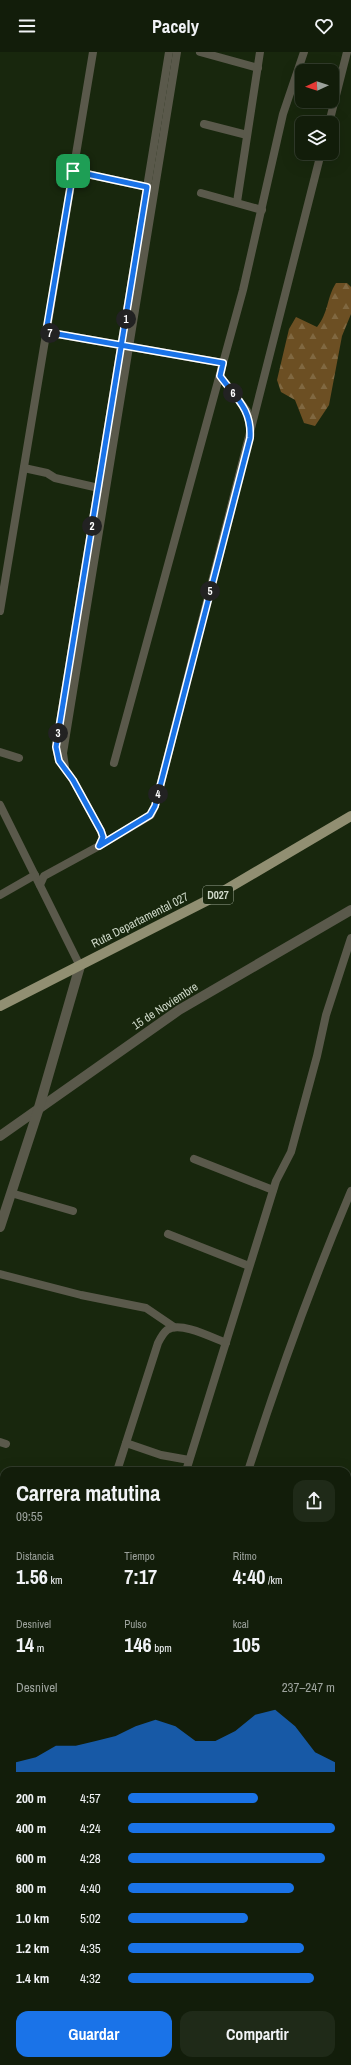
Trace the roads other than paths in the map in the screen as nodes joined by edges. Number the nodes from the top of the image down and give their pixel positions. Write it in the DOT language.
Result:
graph roads {
  1 [pos="93,52"];
  2 [pos="169,52"];
  3 [pos="177,52"];
  4 [pos="200,52"];
  5 [pos="260,52"];
  6 [pos="304,52"];
  7 [pos="347,52"];
  8 [pos="258,68"];
  9 [pos="331,116"];
  10 [pos="204,124"];
  11 [pos="247,135"];
  12 [pos="319,160"];
  13 [pos="73,171"];
  14 [pos="151,188"];
  15 [pos="200,193"];
  16 [pos="237,202"];
  17 [pos="262,210"];
  18 [pos="46,332"];
  19 [pos="125,346"];
  20 [pos="223,363"];
  21 [pos="220,376"];
  22 [pos="250,438"];
  23 [pos="24,468"];
  24 [pos="102,489"];
  25 [pos="0,611"];
  26 [pos="0,752"];
  27 [pos="19,758"];
  28 [pos="114,763"];
  29 [pos="0,805"];
  30 [pos="351,816"];
  31 [pos="99,846"];
  32 [pos="35,875"];
  33 [pos="40,886"];
  34 [pos="0,895"];
  35 [pos="350,912"];
  36 [pos="351,938"];
  37 [pos="80,966"];
  38 [pos="0,1006"];
  39 [pos="38,1110"];
  40 [pos="0,1136"];
  41 [pos="194,1159"];
  42 [pos="273,1190"];
  43 [pos="351,1191"];
  44 [pos="11,1194"];
  45 [pos="73,1211"];
  46 [pos="0,1227"];
  47 [pos="168,1234"];
  48 [pos="249,1266"];
  49 [pos="0,1274"];
  50 [pos="174,1327"];
  51 [pos="226,1343"];
  52 [pos="126,1443"];
  53 [pos="189,1460"];
  54 [pos="118,1467"];
  55 [pos="187,1467"];
  56 [pos="249,1467"];
  1 -- 13 [label="street"];
  2 -- 14 [label="street"];
  3 -- 14 [label="street"];
  4 -- 8 [label="street"];
  5 -- 8 [label="street"];
  6 -- 17 [label="street"];
  7 -- 9 [label="street"];
  8 -- 11 [label="street"];
  10 -- 11 [label="street"];
  11 -- 16 [label="street"];
  12 -- 22 [label="street"];
  13 -- 14 [label="street"];
  13 -- 18 [label="street"];
  14 -- 19 [label="street"];
  15 -- 16 [label="street"];
  16 -- 17 [label="street"];
  17 -- 20 [label="street"];
  18 -- 19 [label="street"];
  18 -- 23 [label="street"];
  19 -- 20 [label="street"];
  19 -- 24 [label="street"];
  20 -- 21 [label="street"];
  21 -- 22 [label="street"];
  21 -- 28 [label="street"];
  22 -- 31 [label="street"];
  23 -- 24 [label="street"];
  23 -- 25 [label="street"];
  24 -- 31 [label="street"];
  26 -- 27 [label="street"];
  29 -- 32 [label="street"];
  30 -- 37 [label="main road, Ruta Departamental 027 / D027"];
  31 -- 33 [label="street"];
  32 -- 33 [label="street"];
  32 -- 34 [label="street"];
  33 -- 37 [label="street"];
  35 -- 39 [label="street, 15 de Noviembre"];
  36 -- 42 [label="street"];
  37 -- 38 [label="main road, Ruta Departamental 027 / D027"];
  37 -- 39 [label="street"];
  39 -- 40 [label="street, 15 de Noviembre"];
  39 -- 44 [label="street"];
  41 -- 42 [label="street"];
  42 -- 48 [label="street"];
  43 -- 56 [label="street"];
  44 -- 45 [label="street"];
  44 -- 46 [label="street"];
  47 -- 48 [label="street"];
  48 -- 51 [label="street"];
  49 -- 50 [label="street"];
  50 -- 51 [label="street"];
  50 -- 52 [label="street"];
  51 -- 53 [label="street"];
  52 -- 53 [label="street"];
  52 -- 54 [label="street"];
  53 -- 55 [label="street"];
}
